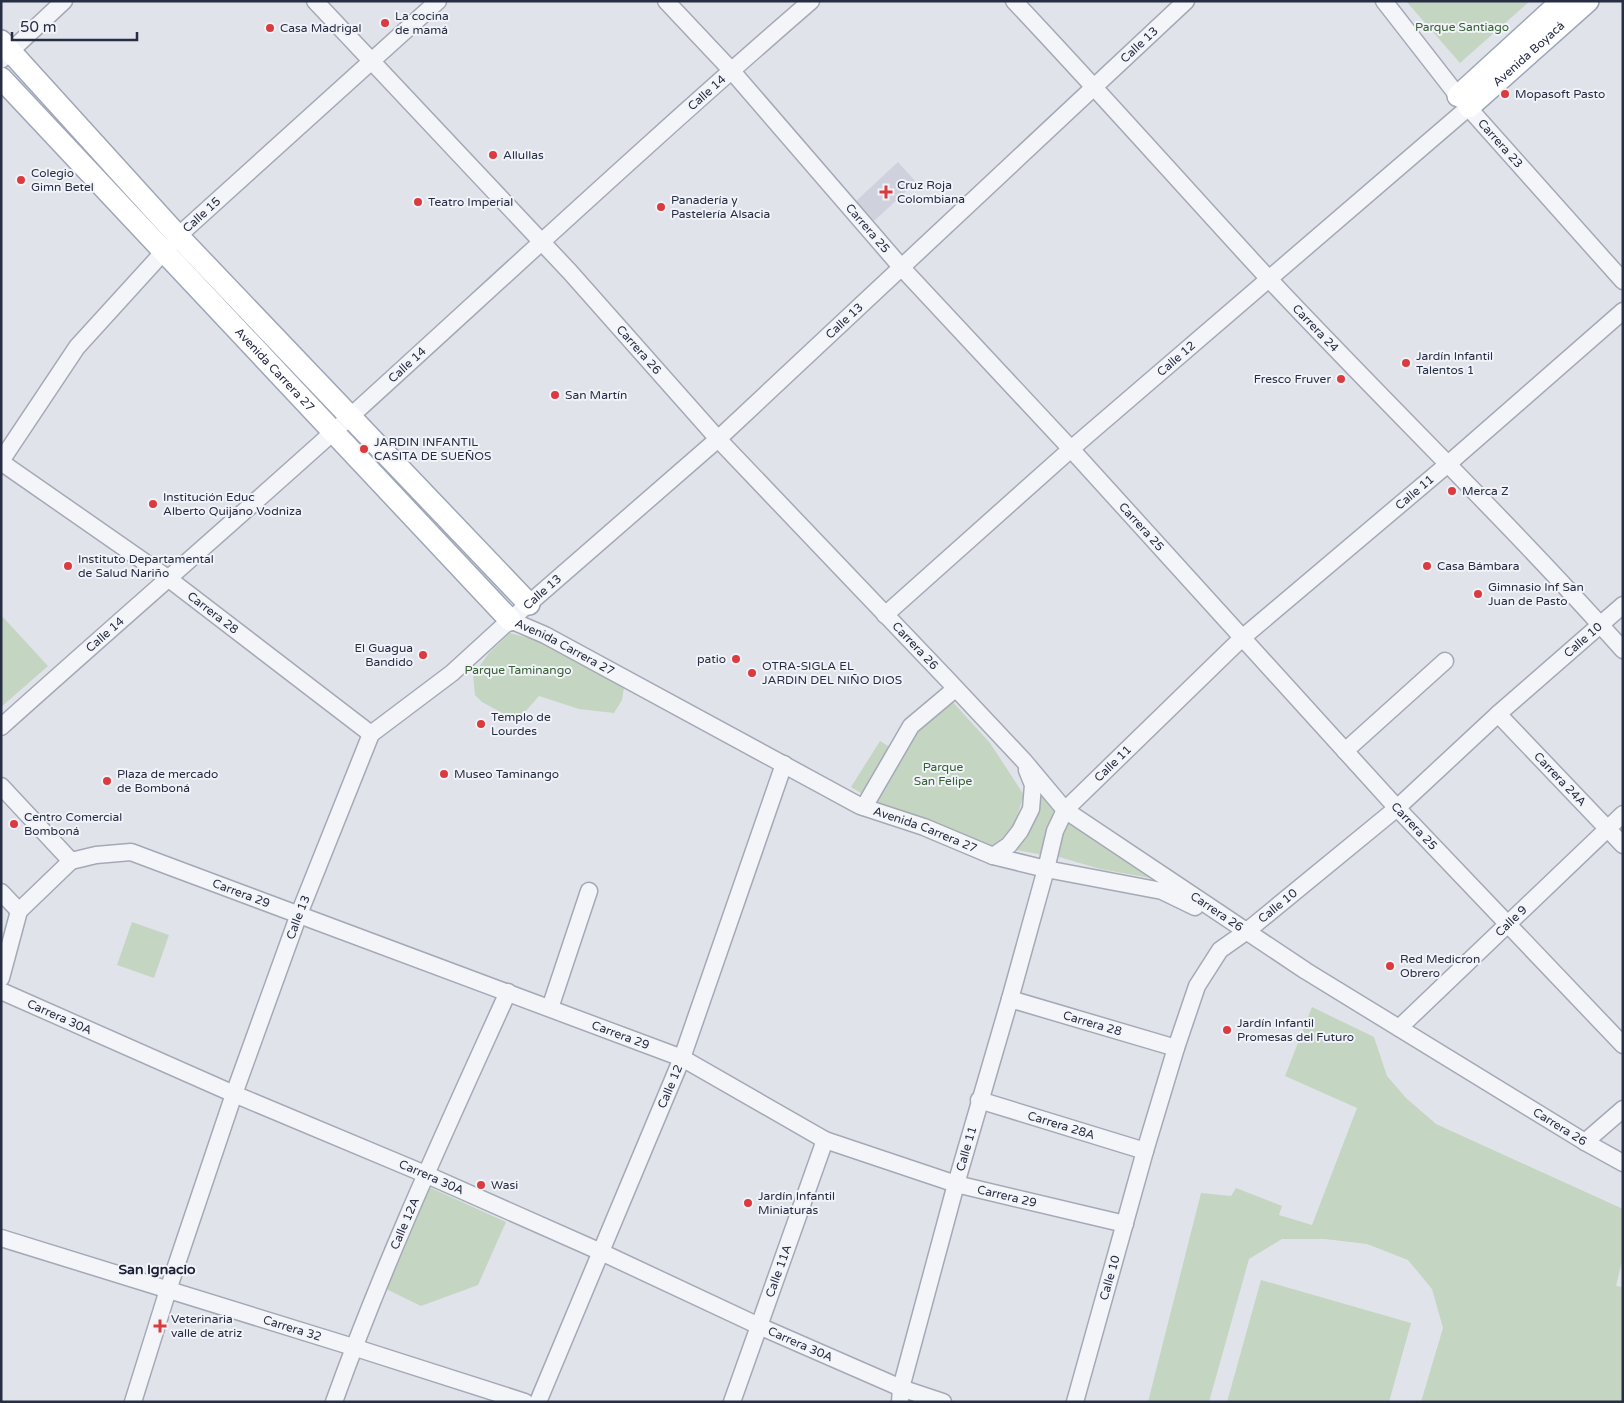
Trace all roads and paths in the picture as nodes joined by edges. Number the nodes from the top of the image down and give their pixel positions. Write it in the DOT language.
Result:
graph roads {
  1 [pos="64,1"];
  2 [pos="315,1"];
  3 [pos="438,1"];
  4 [pos="666,1"];
  5 [pos="811,1"];
  6 [pos="1014,1"];
  7 [pos="1186,1"];
  8 [pos="1384,1"];
  9 [pos="1562,1"];
  10 [pos="1588,1"];
  11 [pos="4,51"];
  12 [pos="372,62"];
  13 [pos="731,70"];
  14 [pos="1,78"];
  15 [pos="1094,86"];
  16 [pos="1464,102"];
  17 [pos="540,242"];
  18 [pos="172,244"];
  19 [pos="902,268"];
  20 [pos="1268,278"];
  21 [pos="1623,281"];
  22 [pos="1623,311"];
  23 [pos="351,416"];
  24 [pos="332,432"];
  25 [pos="718,440"];
  26 [pos="1072,449"];
  27 [pos="1,461"];
  28 [pos="1448,464"];
  29 [pos="169,579"];
  30 [pos="529,604"];
  31 [pos="1623,605"];
  32 [pos="885,615"];
  33 [pos="510,620"];
  34 [pos="1600,625"];
  35 [pos="1242,638"];
  36 [pos="1623,650"];
  37 [pos="1445,661"];
  38 [pos="955,688"];
  39 [pos="1498,714"];
  40 [pos="1,727"];
  41 [pos="371,734"];
  42 [pos="1345,751"];
  43 [pos="1024,761"];
  44 [pos="784,764"];
  45 [pos="1,786"];
  46 [pos="864,807"];
  47 [pos="1397,808"];
  48 [pos="1065,810"];
  49 [pos="1623,814"];
  50 [pos="1608,829"];
  51 [pos="1623,845"];
  52 [pos="993,856"];
  53 [pos="71,861"];
  54 [pos="1046,869"];
  55 [pos="589,891"];
  56 [pos="1,892"];
  57 [pos="19,911"];
  58 [pos="299,914"];
  59 [pos="1508,924"];
  60 [pos="1247,931"];
  61 [pos="1,978"];
  62 [pos="1,991"];
  63 [pos="508,992"];
  64 [pos="1010,999"];
  65 [pos="550,1008"];
  66 [pos="1399,1028"];
  67 [pos="1623,1045"];
  68 [pos="1176,1048"];
  69 [pos="682,1058"];
  70 [pos="234,1094"];
  71 [pos="979,1100"];
  72 [pos="1623,1108"];
  73 [pos="825,1140"];
  74 [pos="1585,1142"];
  75 [pos="1145,1151"];
  76 [pos="1623,1163"];
  77 [pos="425,1174"];
  78 [pos="956,1184"];
  79 [pos="1125,1224"];
  80 [pos="1,1238"];
  81 [pos="601,1252"];
  82 [pos="168,1290"];
  83 [pos="759,1326"];
  84 [pos="354,1347"];
  85 [pos="901,1395"];
  86 [pos="133,1402"];
  87 [pos="334,1402"];
  88 [pos="525,1402"];
  89 [pos="538,1402"];
  90 [pos="732,1402"];
  91 [pos="943,1402"];
  92 [pos="1075,1402"];
  1 -- 11 [label="street"];
  2 -- 12 [label="street, Carrera 26"];
  3 -- 12 [label="street, Calle 15"];
  4 -- 13 [label="street, Carrera 25"];
  5 -- 13 [label="street, Calle 14"];
  6 -- 15 [label="street, Carrera 24"];
  7 -- 15 [label="street, Calle 13"];
  8 -- 16 [label="street, Carrera 23"];
  9 -- 16 [label="main road, Avenida Boyacá"];
  10 -- 16 [label="main road, Avenida Boyacá"];
  11 -- 18 [label="main road, Avenida Carrera 27"];
  12 -- 17 [label="street, Carrera 26"];
  12 -- 18 [label="street, Calle 15"];
  13 -- 17 [label="street, Calle 14"];
  13 -- 19 [label="street, Carrera 25"];
  14 -- 18 [label="main road, Avenida Carrera 27"];
  15 -- 19 [label="street, Calle 13"];
  15 -- 20 [label="street, Carrera 24"];
  16 -- 20 [label="street, Calle 12"];
  16 -- 21 [label="street, Carrera 23"];
  17 -- 23 [label="street, Calle 14"];
  17 -- 25 [label="street, Carrera 26"];
  18 -- 23 [label="main road, Avenida Carrera 27"];
  18 -- 24 [label="main road, Avenida Carrera 27"];
  18 -- 27 [label="street, Calle 15"];
  19 -- 25 [label="street, Calle 13"];
  19 -- 26 [label="street, Carrera 25"];
  20 -- 26 [label="street, Calle 12"];
  20 -- 28 [label="street, Carrera 24"];
  22 -- 28 [label="street, Calle 11"];
  23 -- 24 [label="street, Calle 14"];
  23 -- 30 [label="main road, Avenida Carrera 27"];
  24 -- 29 [label="street, Calle 14"];
  24 -- 33 [label="main road, Avenida Carrera 27"];
  25 -- 30 [label="street, Calle 13"];
  25 -- 32 [label="street, Carrera 26"];
  26 -- 32 [label="street, Calle 12"];
  26 -- 35 [label="street, Carrera 25"];
  27 -- 29 [label="street, Carrera 28"];
  28 -- 34 [label="street, Carrera 24"];
  28 -- 35 [label="street, Calle 11"];
  29 -- 40 [label="street, Calle 14"];
  29 -- 41 [label="street, Carrera 28"];
  30 -- 33 [label="street, Calle 13"];
  31 -- 34 [label="street, Calle 10"];
  32 -- 38 [label="street, Carrera 26"];
  33 -- 41 [label="street, Calle 13"];
  33 -- 44 [label="street, Avenida Carrera 27"];
  34 -- 36 [label="street, Carrera 24"];
  34 -- 39 [label="street, Calle 10"];
  35 -- 42 [label="street, Carrera 25"];
  35 -- 48 [label="street, Calle 11"];
  37 -- 42 [label="street"];
  38 -- 43 [label="street, Carrera 26"];
  38 -- 46 [label="street"];
  39 -- 47 [label="street, Calle 10"];
  39 -- 50 [label="street, Carrera 24A"];
  41 -- 58 [label="street, Calle 13"];
  42 -- 47 [label="street, Carrera 25"];
  43 -- 48 [label="street, Carrera 26"];
  43 -- 52 [label="street"];
  44 -- 46 [label="street, Avenida Carrera 27"];
  44 -- 69 [label="street, Calle 12"];
  45 -- 53 [label="street"];
  46 -- 52 [label="street, Avenida Carrera 27"];
  47 -- 59 [label="street, Carrera 25"];
  47 -- 60 [label="street, Calle 10"];
  48 -- 54 [label="street, Calle 11"];
  48 -- 60 [label="street, Carrera 26"];
  49 -- 50 [label="street, Calle 9"];
  50 -- 51 [label="street, Carrera 24A"];
  50 -- 59 [label="street, Calle 9"];
  52 -- 54 [label="street, Avenida Carrera 27"];
  53 -- 57 [label="street"];
  53 -- 58 [label="street, Carrera 29"];
  54 -- 60 [label="street, Avenida Carrera 27"];
  54 -- 64 [label="street, Calle 11"];
  55 -- 65 [label="street"];
  56 -- 57 [label="street"];
  57 -- 61 [label="street"];
  58 -- 63 [label="street, Carrera 29"];
  58 -- 70 [label="street, Calle 13"];
  59 -- 66 [label="street, Calle 9"];
  59 -- 67 [label="street, Carrera 25"];
  60 -- 66 [label="street, Carrera 26"];
  60 -- 68 [label="street, Calle 10"];
  62 -- 70 [label="street, Carrera 30A"];
  63 -- 65 [label="street, Carrera 29"];
  63 -- 77 [label="street, Calle 12A"];
  64 -- 68 [label="street, Carrera 28"];
  64 -- 71 [label="street, Calle 11"];
  65 -- 69 [label="street, Carrera 29"];
  66 -- 74 [label="street, Carrera 26"];
  68 -- 75 [label="street, Calle 10"];
  69 -- 73 [label="street, Carrera 29"];
  69 -- 81 [label="street, Calle 12"];
  70 -- 77 [label="street, Carrera 30A"];
  70 -- 82 [label="street, Calle 13"];
  71 -- 75 [label="street, Carrera 28A"];
  71 -- 78 [label="street, Calle 11"];
  72 -- 74 [label="street"];
  73 -- 78 [label="street, Carrera 29"];
  73 -- 83 [label="street, Calle 11A"];
  74 -- 76 [label="street, Carrera 26"];
  75 -- 79 [label="street, Calle 10"];
  77 -- 81 [label="street, Carrera 30A"];
  77 -- 84 [label="street, Calle 12A"];
  78 -- 79 [label="street, Carrera 29"];
  78 -- 85 [label="street, Calle 11"];
  79 -- 92 [label="street, Calle 10"];
  80 -- 82 [label="street, Carrera 32"];
  81 -- 83 [label="street, Carrera 30A"];
  81 -- 89 [label="street, Calle 12"];
  82 -- 84 [label="street, Carrera 32"];
  82 -- 86 [label="street, Calle 13"];
  83 -- 85 [label="street, Carrera 30A"];
  83 -- 90 [label="street, Calle 11A"];
  84 -- 87 [label="street, Calle 12A"];
  84 -- 88 [label="street, Carrera 32"];
  85 -- 91 [label="street, Carrera 30A"];
}
